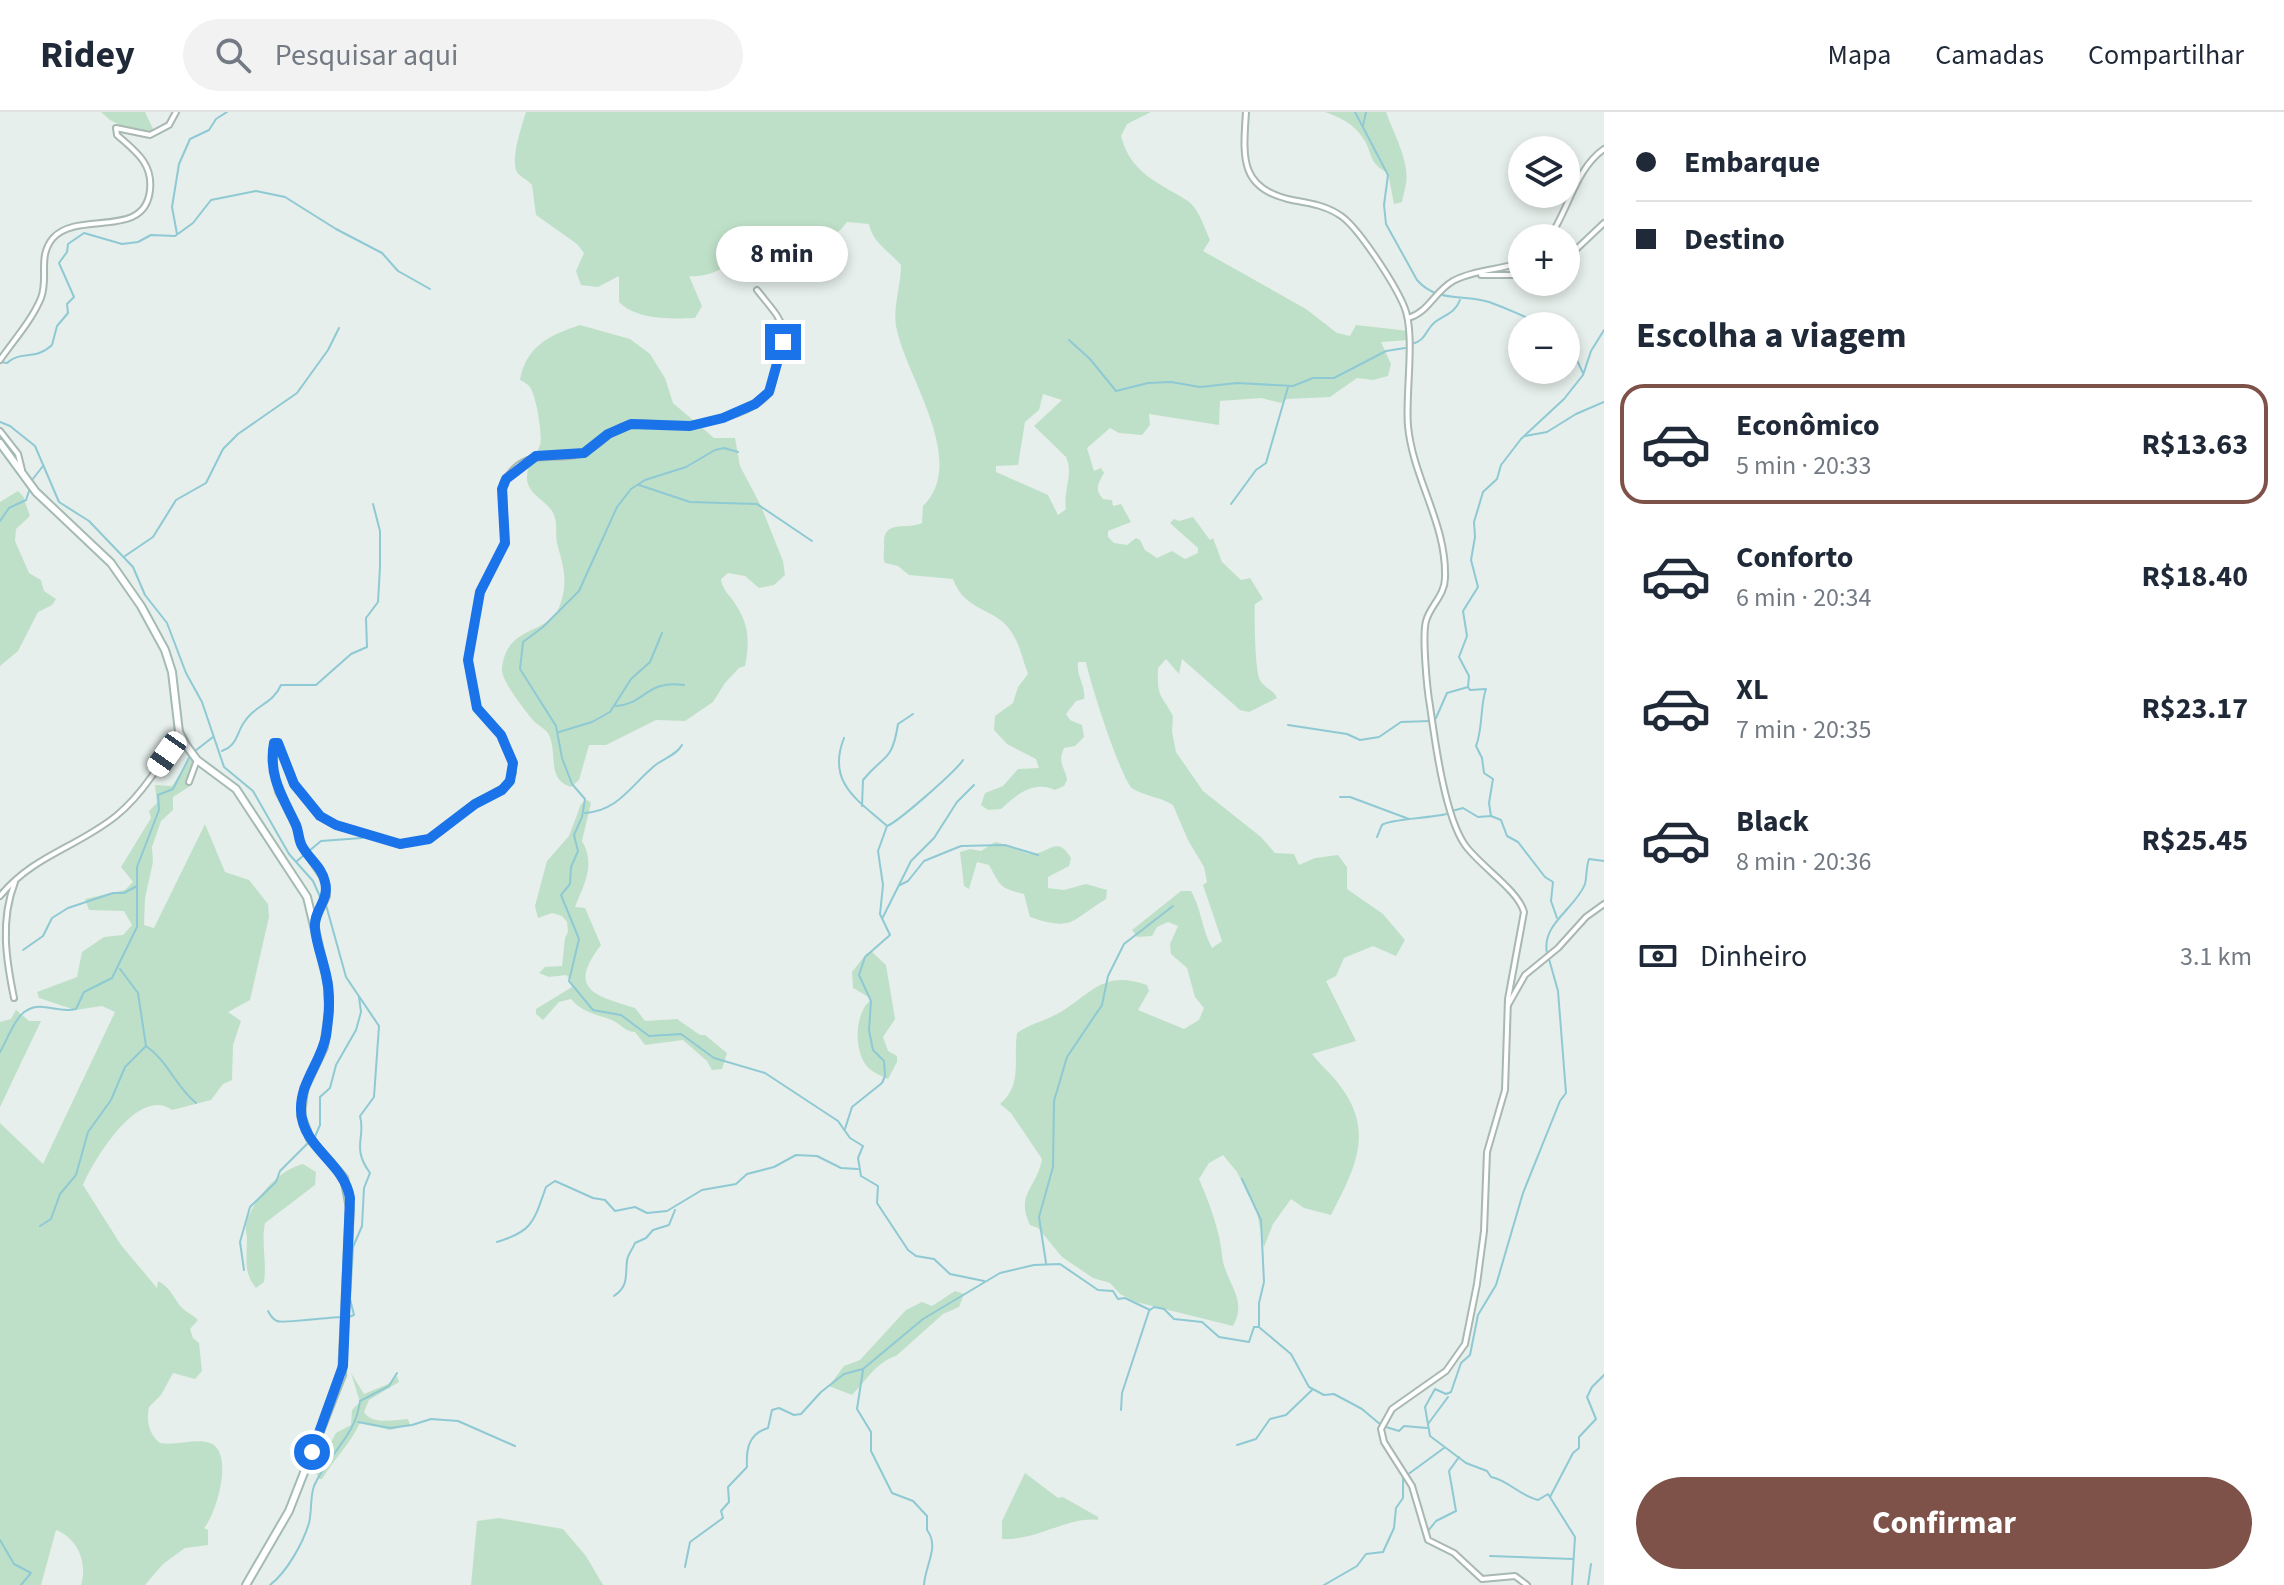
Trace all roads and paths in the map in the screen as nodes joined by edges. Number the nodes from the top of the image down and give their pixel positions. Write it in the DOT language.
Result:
graph roads {
  1 [pos="176,112"];
  2 [pos="1246,112"];
  3 [pos="1604,149"];
  4 [pos="1604,223"];
  5 [pos="1558,224"];
  6 [pos="1580,246"];
  7 [pos="1508,266"];
  8 [pos="1479,274"];
  9 [pos="1508,275"];
  10 [pos="757,290"];
  11 [pos="1408,318"];
  12 [pos="0,360"];
  13 [pos="0,431"];
  14 [pos="0,443"];
  15 [pos="22,470"];
  16 [pos="179,732"];
  17 [pos="197,760"];
  18 [pos="189,782"];
  19 [pos="17,876"];
  20 [pos="0,896"];
  21 [pos="1604,904"];
  22 [pos="314,925"];
  23 [pos="14,998"];
  24 [pos="1507,1007"];
  25 [pos="246,1585"];
  26 [pos="1527,1585"];
  1 -- 12 [label="street"];
  2 -- 11 [label="street"];
  3 -- 5 [label="street"];
  4 -- 6 [label="street"];
  7 -- 8 [label="street"];
  8 -- 9 [label="street"];
  8 -- 11 [label="street"];
  10 -- 22 [label="street"];
  11 -- 24 [label="street"];
  13 -- 15 [label="street"];
  14 -- 15 [label="street"];
  15 -- 16 [label="street"];
  16 -- 17 [label="street"];
  16 -- 19 [label="street"];
  17 -- 18 [label="street"];
  17 -- 22 [label="street"];
  19 -- 20 [label="street"];
  19 -- 23 [label="street"];
  21 -- 24 [label="street"];
  22 -- 25 [label="street"];
  24 -- 26 [label="street"];
}
